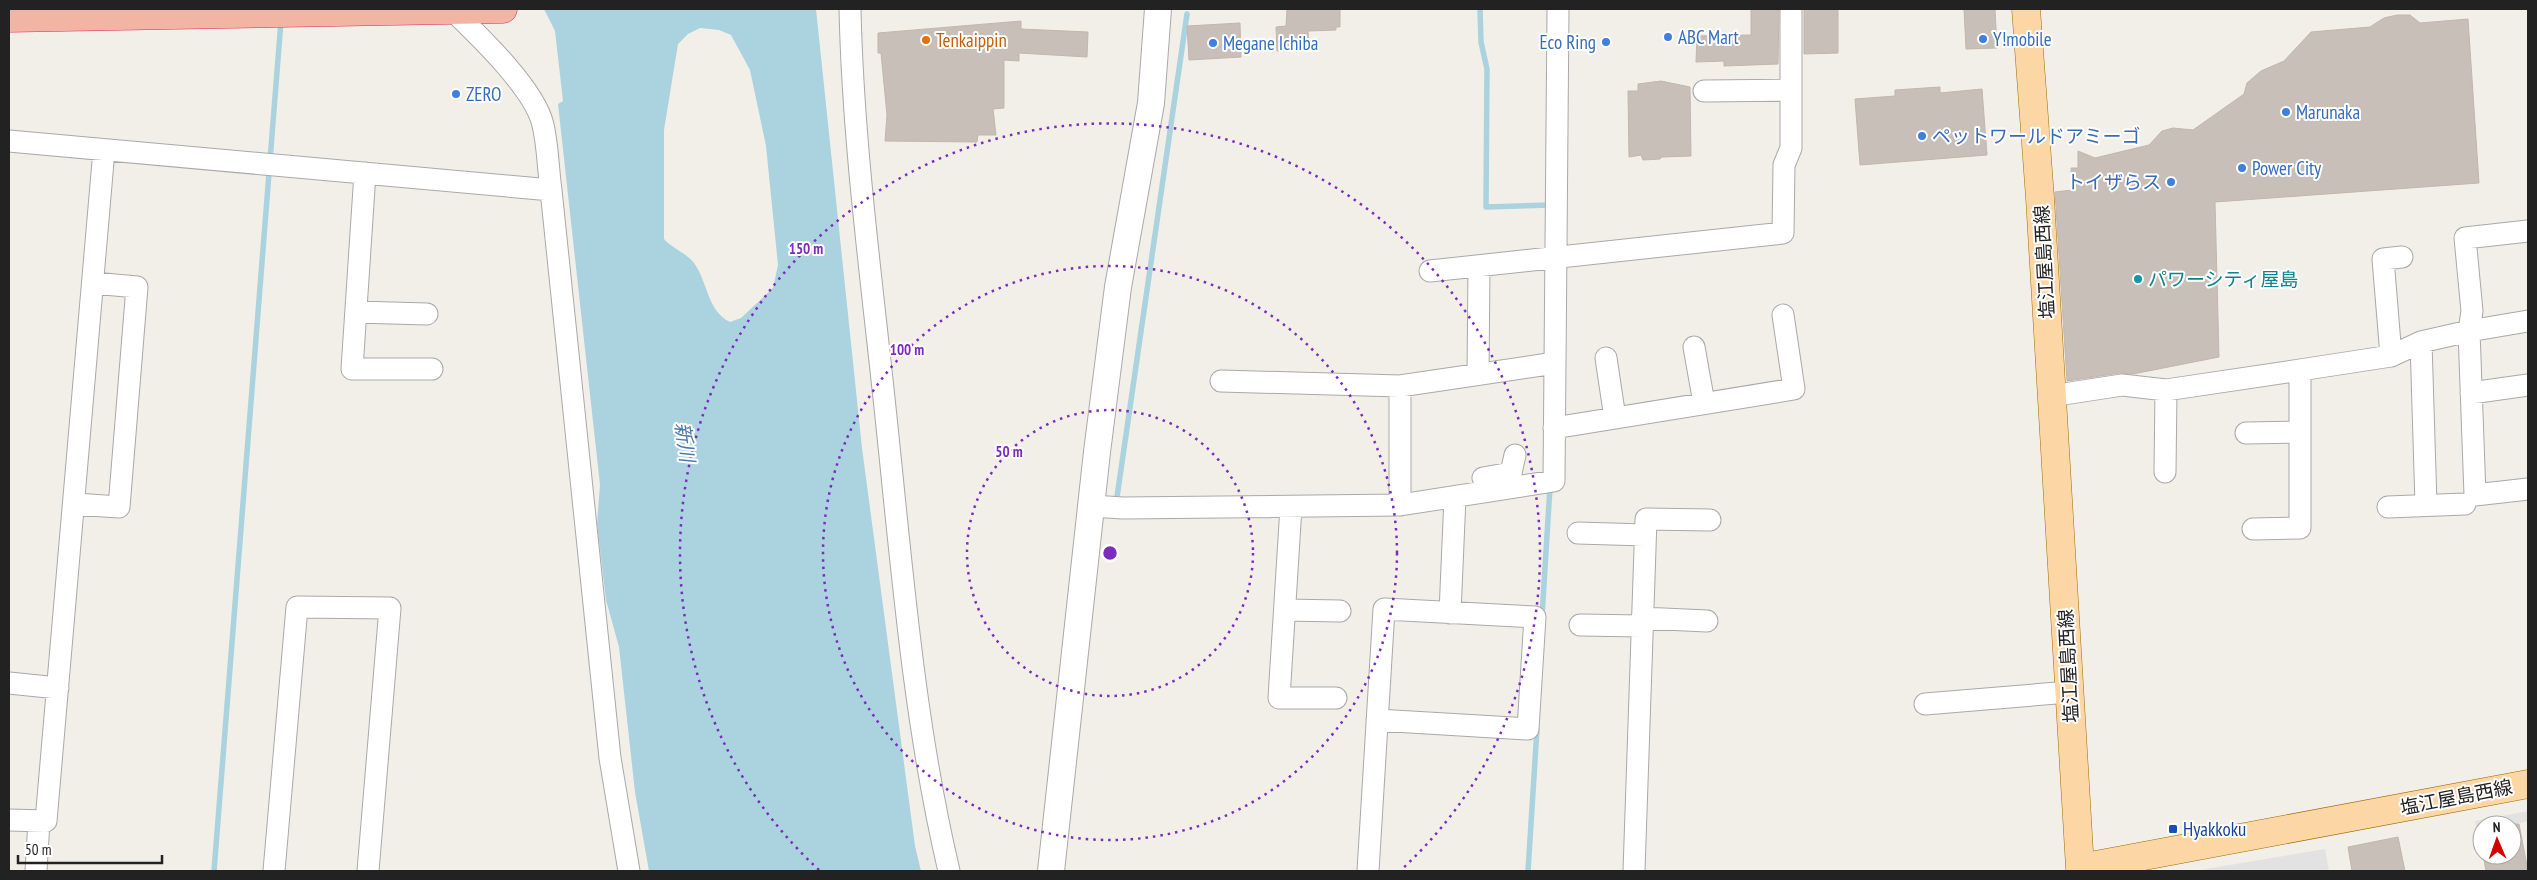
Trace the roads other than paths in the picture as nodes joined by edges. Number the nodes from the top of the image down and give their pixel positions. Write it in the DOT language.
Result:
graph roads {
  1 [pos="457,9"];
  2 [pos="503,9"];
  3 [pos="850,9"];
  4 [pos="1158,9"];
  5 [pos="1558,9"];
  6 [pos="1791,9"];
  7 [pos="2026,9"];
  8 [pos="9,18"];
  9 [pos="1791,90"];
  10 [pos="1704,91"];
  11 [pos="9,141"];
  12 [pos="104,150"];
  13 [pos="364,173"];
  14 [pos="551,190"];
  15 [pos="2528,231"];
  16 [pos="2402,257"];
  17 [pos="1556,259"];
  18 [pos="1479,266"];
  19 [pos="1430,271"];
  20 [pos="93,283"];
  21 [pos="356,312"];
  22 [pos="427,314"];
  23 [pos="1783,315"];
  24 [pos="2528,321"];
  25 [pos="2469,330"];
  26 [pos="2421,342"];
  27 [pos="1694,347"];
  28 [pos="2391,356"];
  29 [pos="1606,358"];
  30 [pos="1555,363"];
  31 [pos="432,369"];
  32 [pos="2300,370"];
  33 [pos="1478,374"];
  34 [pos="1221,381"];
  35 [pos="2528,385"];
  36 [pos="1400,386"];
  37 [pos="2166,390"];
  38 [pos="2471,393"];
  39 [pos="2051,396"];
  40 [pos="1704,403"];
  41 [pos="1616,418"];
  42 [pos="1554,428"];
  43 [pos="2300,432"];
  44 [pos="2246,433"];
  45 [pos="1515,455"];
  46 [pos="2165,472"];
  47 [pos="2528,489"];
  48 [pos="1394,497"];
  49 [pos="1455,497"];
  50 [pos="75,504"];
  51 [pos="2465,504"];
  52 [pos="1091,506"];
  53 [pos="2426,506"];
  54 [pos="1291,507"];
  55 [pos="2388,507"];
  56 [pos="1710,520"];
  57 [pos="2253,529"];
  58 [pos="1578,533"];
  59 [pos="1645,535"];
  60 [pos="1285,610"];
  61 [pos="1340,611"];
  62 [pos="1450,613"];
  63 [pos="1707,621"];
  64 [pos="1642,622"];
  65 [pos="1580,625"];
  66 [pos="9,683"];
  67 [pos="58,688"];
  68 [pos="2069,692"];
  69 [pos="1336,698"];
  70 [pos="1925,704"];
  71 [pos="1377,720"];
  72 [pos="2528,784"];
  73 [pos="9,820"];
  74 [pos="39,821"];
  75 [pos="36,871"];
  76 [pos="274,871"];
  77 [pos="368,871"];
  78 [pos="629,871"];
  79 [pos="949,871"];
  80 [pos="1051,871"];
  81 [pos="1368,871"];
  82 [pos="1634,871"];
  1 -- 2 [label="highway"];
  1 -- 8 [label="highway"];
  1 -- 14 [label="street"];
  3 -- 79 [label="street"];
  4 -- 52 [label="street"];
  5 -- 17 [label="street"];
  6 -- 9 [label="street"];
  7 -- 39 [label="main road, 塩江屋島西線"];
  9 -- 10 [label="street"];
  9 -- 17 [label="street"];
  11 -- 12 [label="street"];
  12 -- 13 [label="street"];
  12 -- 20 [label="street"];
  13 -- 14 [label="street"];
  13 -- 21 [label="street"];
  14 -- 78 [label="street"];
  15 -- 25 [label="street"];
  16 -- 28 [label="street"];
  17 -- 18 [label="street"];
  17 -- 30 [label="street"];
  18 -- 19 [label="street"];
  18 -- 33 [label="street"];
  20 -- 50 [label="street"];
  20 -- 50 [label="street"];
  21 -- 22 [label="street"];
  21 -- 31 [label="street"];
  23 -- 40 [label="street"];
  24 -- 25 [label="street"];
  25 -- 26 [label="street"];
  25 -- 38 [label="street"];
  26 -- 28 [label="street"];
  26 -- 53 [label="street"];
  27 -- 40 [label="street"];
  28 -- 32 [label="street"];
  29 -- 41 [label="street"];
  30 -- 33 [label="street"];
  30 -- 42 [label="street"];
  32 -- 37 [label="street"];
  32 -- 43 [label="street"];
  33 -- 36 [label="street"];
  34 -- 36 [label="street"];
  35 -- 38 [label="street"];
  36 -- 48 [label="street"];
  37 -- 39 [label="street"];
  37 -- 46 [label="street"];
  38 -- 47 [label="street"];
  39 -- 68 [label="main road, 塩江屋島西線"];
  40 -- 41 [label="street"];
  41 -- 42 [label="street"];
  42 -- 49 [label="street"];
  43 -- 44 [label="street"];
  43 -- 57 [label="street"];
  45 -- 48 [label="street"];
  48 -- 49 [label="street"];
  48 -- 54 [label="street"];
  49 -- 62 [label="street"];
  50 -- 67 [label="street"];
  51 -- 53 [label="street"];
  52 -- 54 [label="street"];
  52 -- 80 [label="street"];
  53 -- 55 [label="street"];
  54 -- 60 [label="street"];
  56 -- 59 [label="street"];
  58 -- 59 [label="street"];
  59 -- 64 [label="street"];
  60 -- 61 [label="street"];
  60 -- 69 [label="street"];
  62 -- 71 [label="street"];
  62 -- 71 [label="street"];
  63 -- 64 [label="street"];
  64 -- 65 [label="street"];
  64 -- 82 [label="street"];
  66 -- 67 [label="street"];
  67 -- 74 [label="street"];
  68 -- 70 [label="street"];
  68 -- 72 [label="main road, 塩江屋島西線"];
  71 -- 81 [label="street"];
  73 -- 74 [label="street"];
  74 -- 75 [label="street"];
  76 -- 77 [label="street"];
}
